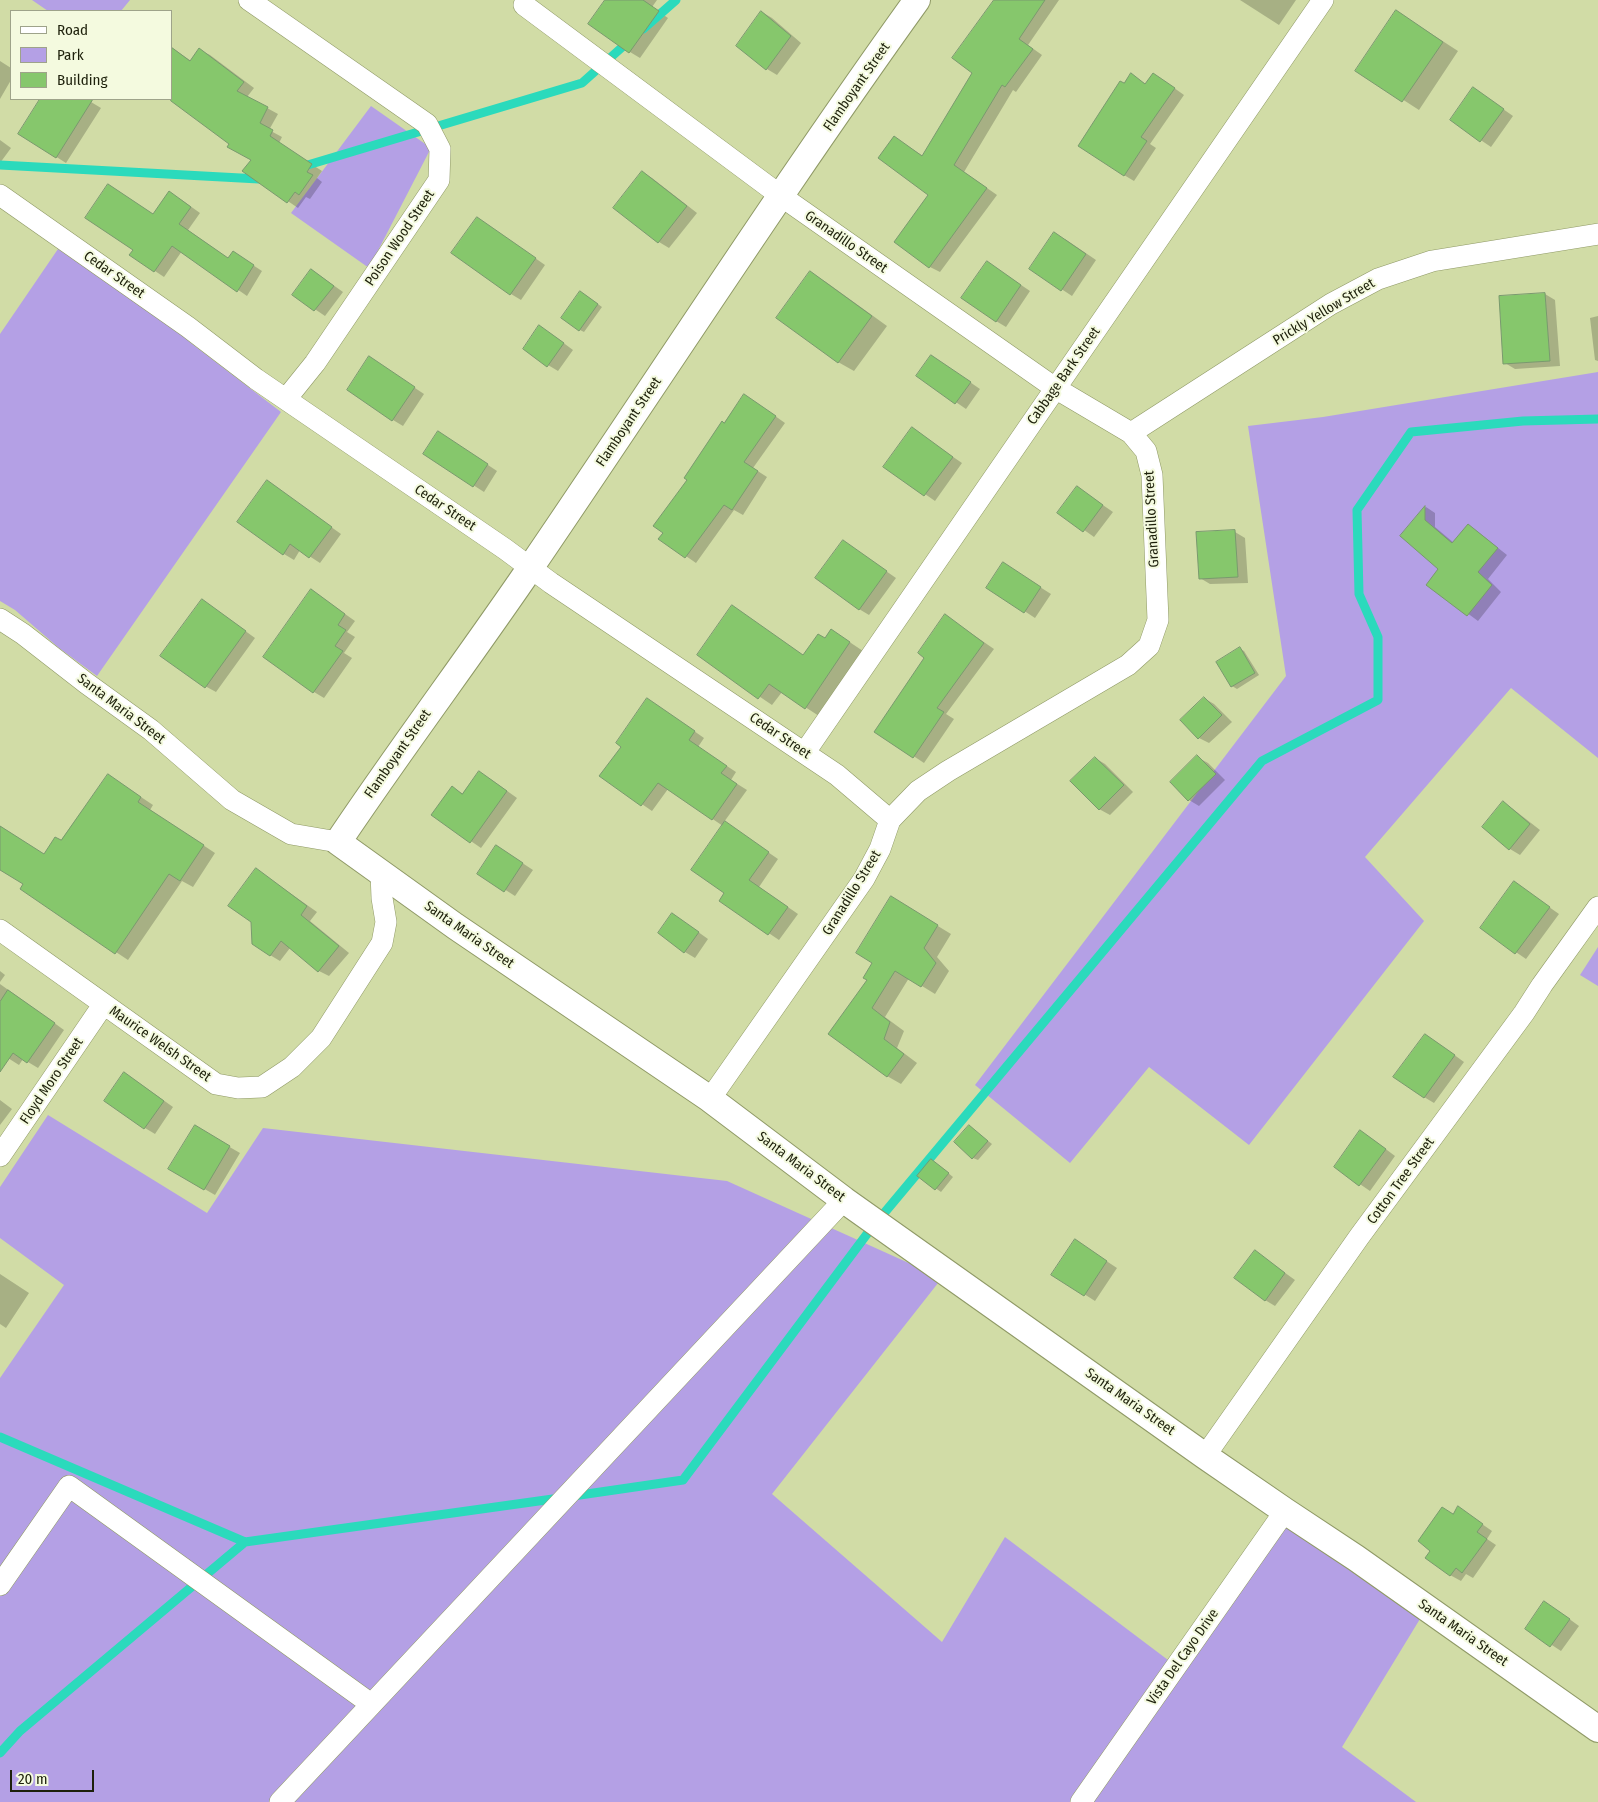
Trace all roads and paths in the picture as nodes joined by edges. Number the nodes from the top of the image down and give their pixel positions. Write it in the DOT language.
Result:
graph roads {
  1 [pos="249,0"];
  2 [pos="918,0"];
  3 [pos="1323,0"];
  4 [pos="524,5"];
  5 [pos="0,195"];
  6 [pos="781,196"];
  7 [pos="1598,234"];
  8 [pos="1055,388"];
  9 [pos="286,399"];
  10 [pos="1131,433"];
  11 [pos="531,567"];
  12 [pos="0,619"];
  13 [pos="805,752"];
  14 [pos="890,820"];
  15 [pos="338,842"];
  16 [pos="381,872"];
  17 [pos="1598,907"];
  18 [pos="0,930"];
  19 [pos="103,1005"];
  20 [pos="710,1098"];
  21 [pos="0,1156"];
  22 [pos="844,1200"];
  23 [pos="1205,1456"];
  24 [pos="1285,1511"];
  25 [pos="0,1585"];
  26 [pos="371,1704"];
  27 [pos="1598,1729"];
  28 [pos="280,1802"];
  29 [pos="1081,1802"];
  1 -- 9 [label="street, Poison Wood Street"];
  2 -- 6 [label="street, Flamboyant Street"];
  3 -- 8 [label="street, Cabbage Bark Street"];
  4 -- 6 [label="street, Granadillo Street"];
  5 -- 9 [label="street, Cedar Street"];
  6 -- 8 [label="street, Granadillo Street"];
  6 -- 11 [label="street, Flamboyant Street"];
  7 -- 10 [label="street, Prickly Yellow Street"];
  8 -- 10 [label="street, Granadillo Street"];
  8 -- 13 [label="street, Cabbage Bark Street"];
  9 -- 11 [label="street, Cedar Street"];
  10 -- 14 [label="street, Granadillo Street"];
  11 -- 13 [label="street, Cedar Street"];
  11 -- 15 [label="street, Flamboyant Street"];
  12 -- 15 [label="street, Santa Maria Street"];
  13 -- 14 [label="street, Cedar Street"];
  14 -- 20 [label="street, Granadillo Street"];
  15 -- 16 [label="street, Santa Maria Street"];
  16 -- 19 [label="street, Maurice Welsh Street"];
  16 -- 20 [label="street, Santa Maria Street"];
  17 -- 23 [label="street, Cotton Tree Street"];
  18 -- 19 [label="street, Maurice Welsh Street"];
  19 -- 21 [label="street, Floyd Moro Street"];
  20 -- 22 [label="street, Santa Maria Street"];
  22 -- 23 [label="street, Santa Maria Street"];
  22 -- 26 [label="street"];
  23 -- 24 [label="street, Santa Maria Street"];
  24 -- 27 [label="street, Santa Maria Street"];
  24 -- 29 [label="street, Vista Del Cayo Drive"];
  25 -- 26 [label="street"];
  26 -- 28 [label="street"];
}
